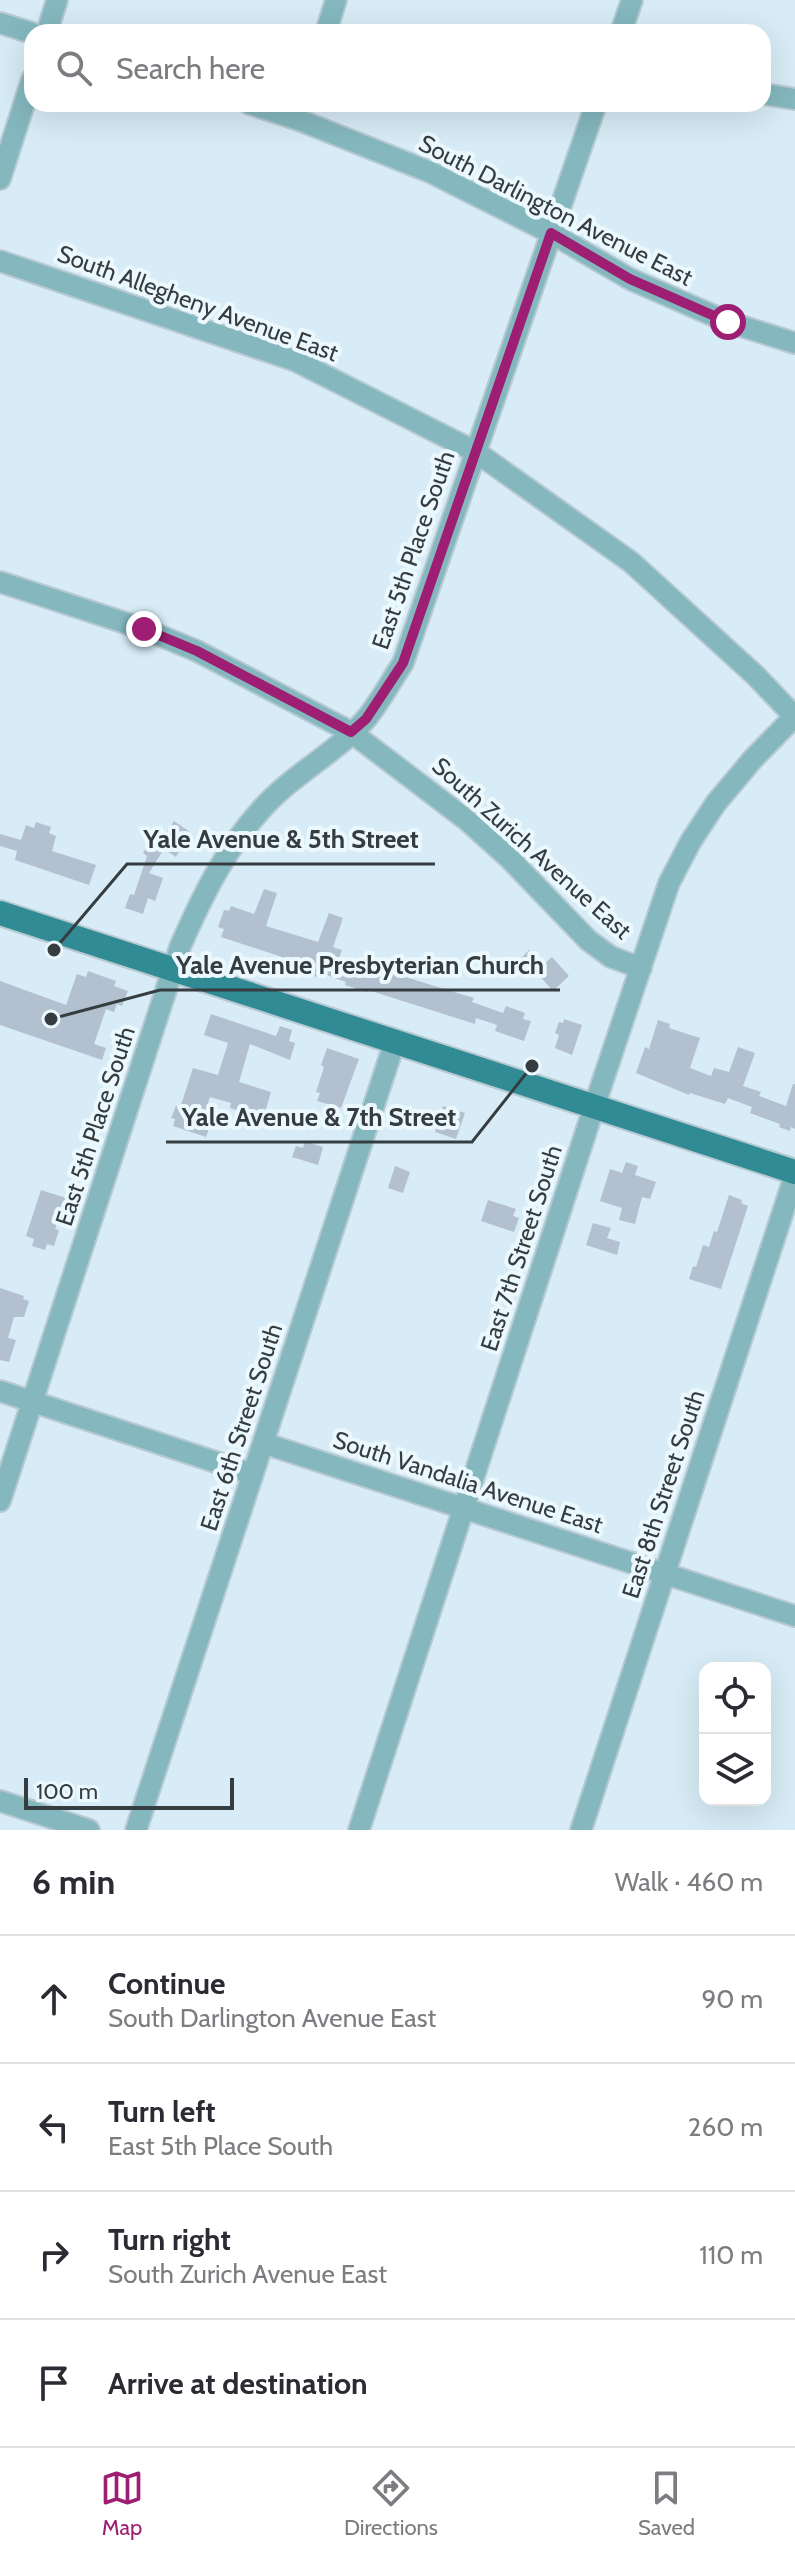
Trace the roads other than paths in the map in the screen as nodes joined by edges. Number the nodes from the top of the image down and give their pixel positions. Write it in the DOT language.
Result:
graph roads {
  1 [pos="57,0"];
  2 [pos="336,0"];
  3 [pos="632,0"];
  4 [pos="0,23"];
  5 [pos="50,24"];
  6 [pos="328,24"];
  7 [pos="624,24"];
  8 [pos="24,30"];
  9 [pos="771,95"];
  10 [pos="795,99"];
  11 [pos="24,104"];
  12 [pos="301,112"];
  13 [pos="593,112"];
  14 [pos="0,179"];
  15 [pos="551,233"];
  16 [pos="0,261"];
  17 [pos="795,343"];
  18 [pos="476,452"];
  19 [pos="0,582"];
  20 [pos="795,717"];
  21 [pos="351,732"];
  22 [pos="0,913"];
  23 [pos="641,968"];
  24 [pos="173,969"];
  25 [pos="395,1041"];
  26 [pos="594,1107"];
  27 [pos="795,1173"];
  28 [pos="0,1391"];
  29 [pos="32,1401"];
  30 [pos="263,1443"];
  31 [pos="252,1474"];
  32 [pos="0,1501"];
  33 [pos="464,1508"];
  34 [pos="665,1573"];
  35 [pos="795,1616"];
  36 [pos="0,1801"];
  37 [pos="89,1830"];
  38 [pos="136,1830"];
  39 [pos="359,1830"];
  40 [pos="581,1830"];
  1 -- 5 [label="street"];
  2 -- 6 [label="street"];
  3 -- 7 [label="street"];
  4 -- 8 [label="street"];
  9 -- 10 [label="street"];
  11 -- 14 [label="street"];
  12 -- 15 [label="street, South Darlington Avenue East"];
  13 -- 15 [label="street, East 5th Place South"];
  15 -- 17 [label="street, South Darlington Avenue East"];
  15 -- 18 [label="street, East 5th Place South"];
  16 -- 18 [label="street, South Allegheny Avenue East"];
  18 -- 20 [label="street, South Allegheny Avenue East"];
  18 -- 21 [label="street, East 5th Place South"];
  19 -- 21 [label="street, South Zurich Avenue East"];
  20 -- 23 [label="street, East 7th Street South"];
  21 -- 23 [label="street, South Zurich Avenue East"];
  21 -- 24 [label="street, East 5th Place South"];
  22 -- 24 [label="main road"];
  23 -- 26 [label="street, East 7th Street South"];
  24 -- 25 [label="main road"];
  24 -- 29 [label="street, East 5th Place South"];
  25 -- 26 [label="main road"];
  25 -- 30 [label="street, East 6th Street South"];
  26 -- 27 [label="main road"];
  26 -- 33 [label="street, East 7th Street South"];
  27 -- 34 [label="street, East 8th Street South"];
  28 -- 29 [label="street"];
  29 -- 31 [label="street"];
  29 -- 32 [label="street, East 5th Place South"];
  30 -- 31 [label="street, East 6th Street South"];
  30 -- 33 [label="street, South Vandalia Avenue East"];
  31 -- 38 [label="street, East 6th Street South"];
  33 -- 34 [label="street, South Vandalia Avenue East"];
  33 -- 39 [label="street, East 7th Street South"];
  34 -- 35 [label="street, South Vandalia Avenue East"];
  34 -- 40 [label="street, East 8th Street South"];
  36 -- 37 [label="street"];
}
